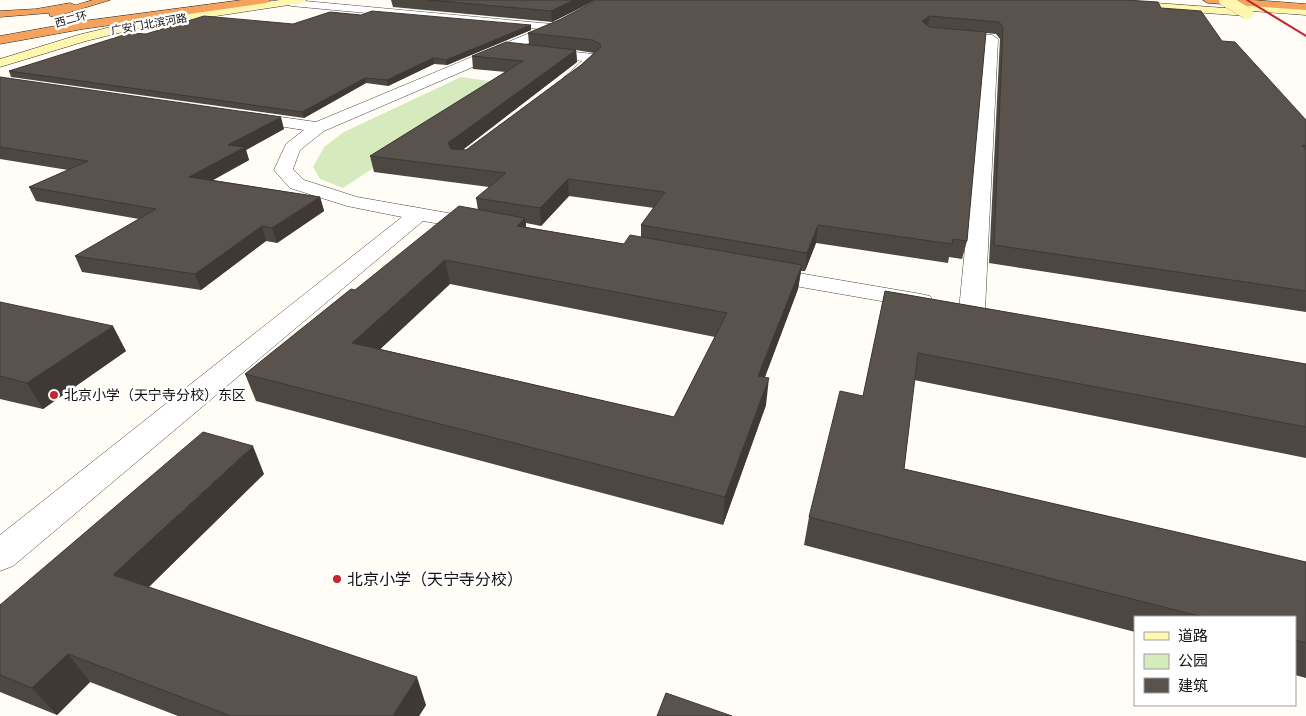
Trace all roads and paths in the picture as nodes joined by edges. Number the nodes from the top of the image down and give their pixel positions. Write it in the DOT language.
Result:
graph roads {
  1 [pos="99,0"];
  2 [pos="266,0"];
  3 [pos="608,0"];
  4 [pos="1070,0"];
  5 [pos="1150,0"];
  6 [pos="1208,0"];
  7 [pos="1225,0"];
  8 [pos="297,1"];
  9 [pos="109,4"];
  10 [pos="1306,7"];
  11 [pos="1306,12"];
  12 [pos="0,14"];
  13 [pos="10,25"];
  14 [pos="555,27"];
  15 [pos="927,33"];
  16 [pos="0,39"];
  17 [pos="505,48"];
  18 [pos="0,63"];
  19 [pos="552,91"];
  20 [pos="232,114"];
  21 [pos="318,127"];
  22 [pos="418,214"];
  23 [pos="505,229"];
  24 [pos="738,269"];
  25 [pos="0,556"];
  1 -- 12 [label="highway"];
  2 -- 16 [label="highway"];
  3 -- 14 [label="street"];
  4 -- 7 [label="street, bridge"];
  5 -- 11 [label="street"];
  6 -- 10 [label="highway"];
  8 -- 14 [label="street"];
  8 -- 18 [label="street, 广安门北滨河路"];
  9 -- 13 [label="highway, 西二环"];
  9 -- 16 [label="highway, 西二环"];
  14 -- 17 [label="street"];
  15 -- 24 [label="street"];
  17 -- 19 [label="street"];
  17 -- 21 [label="street"];
  20 -- 21 [label="street"];
  21 -- 22 [label="street"];
  22 -- 23 [label="street"];
  22 -- 25 [label="street"];
}
